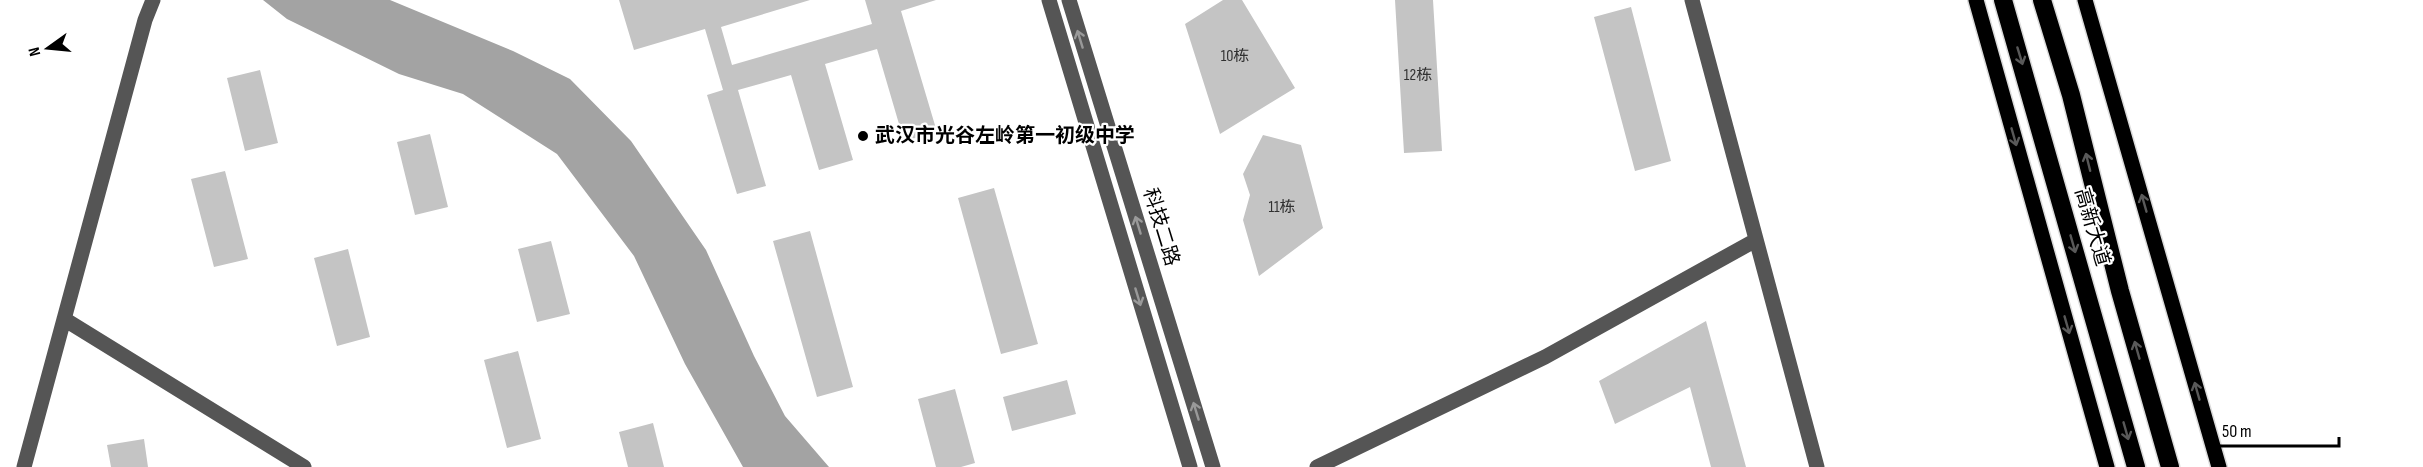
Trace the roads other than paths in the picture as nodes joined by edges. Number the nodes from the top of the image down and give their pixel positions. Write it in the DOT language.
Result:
graph roads {
  1 [pos="153,0"];
  2 [pos="1049,0"];
  3 [pos="1069,0"];
  4 [pos="1692,0"];
  5 [pos="1976,0"];
  6 [pos="2003,0"];
  7 [pos="2042,0"];
  8 [pos="2085,0"];
  9 [pos="1756,240"];
  10 [pos="64,319"];
  11 [pos="24,467"];
  12 [pos="304,467"];
  13 [pos="1190,467"];
  14 [pos="1213,467"];
  15 [pos="1317,467"];
  16 [pos="1817,467"];
  17 [pos="2107,467"];
  18 [pos="2136,467"];
  19 [pos="2170,467"];
  20 [pos="2219,467"];
  1 -- 10 [label="street"];
  2 -- 13 [label="street, one-way"];
  14 -- 3 [label="street, 科技二路, one-way"];
  4 -- 9 [label="street"];
  5 -- 17 [label="main road, one-way"];
  6 -- 18 [label="highway, 高新大道, one-way"];
  19 -- 7 [label="highway, 高新大道, one-way"];
  20 -- 8 [label="main road, one-way"];
  9 -- 15 [label="street"];
  9 -- 16 [label="street"];
  10 -- 11 [label="street"];
  10 -- 12 [label="street"];
}
